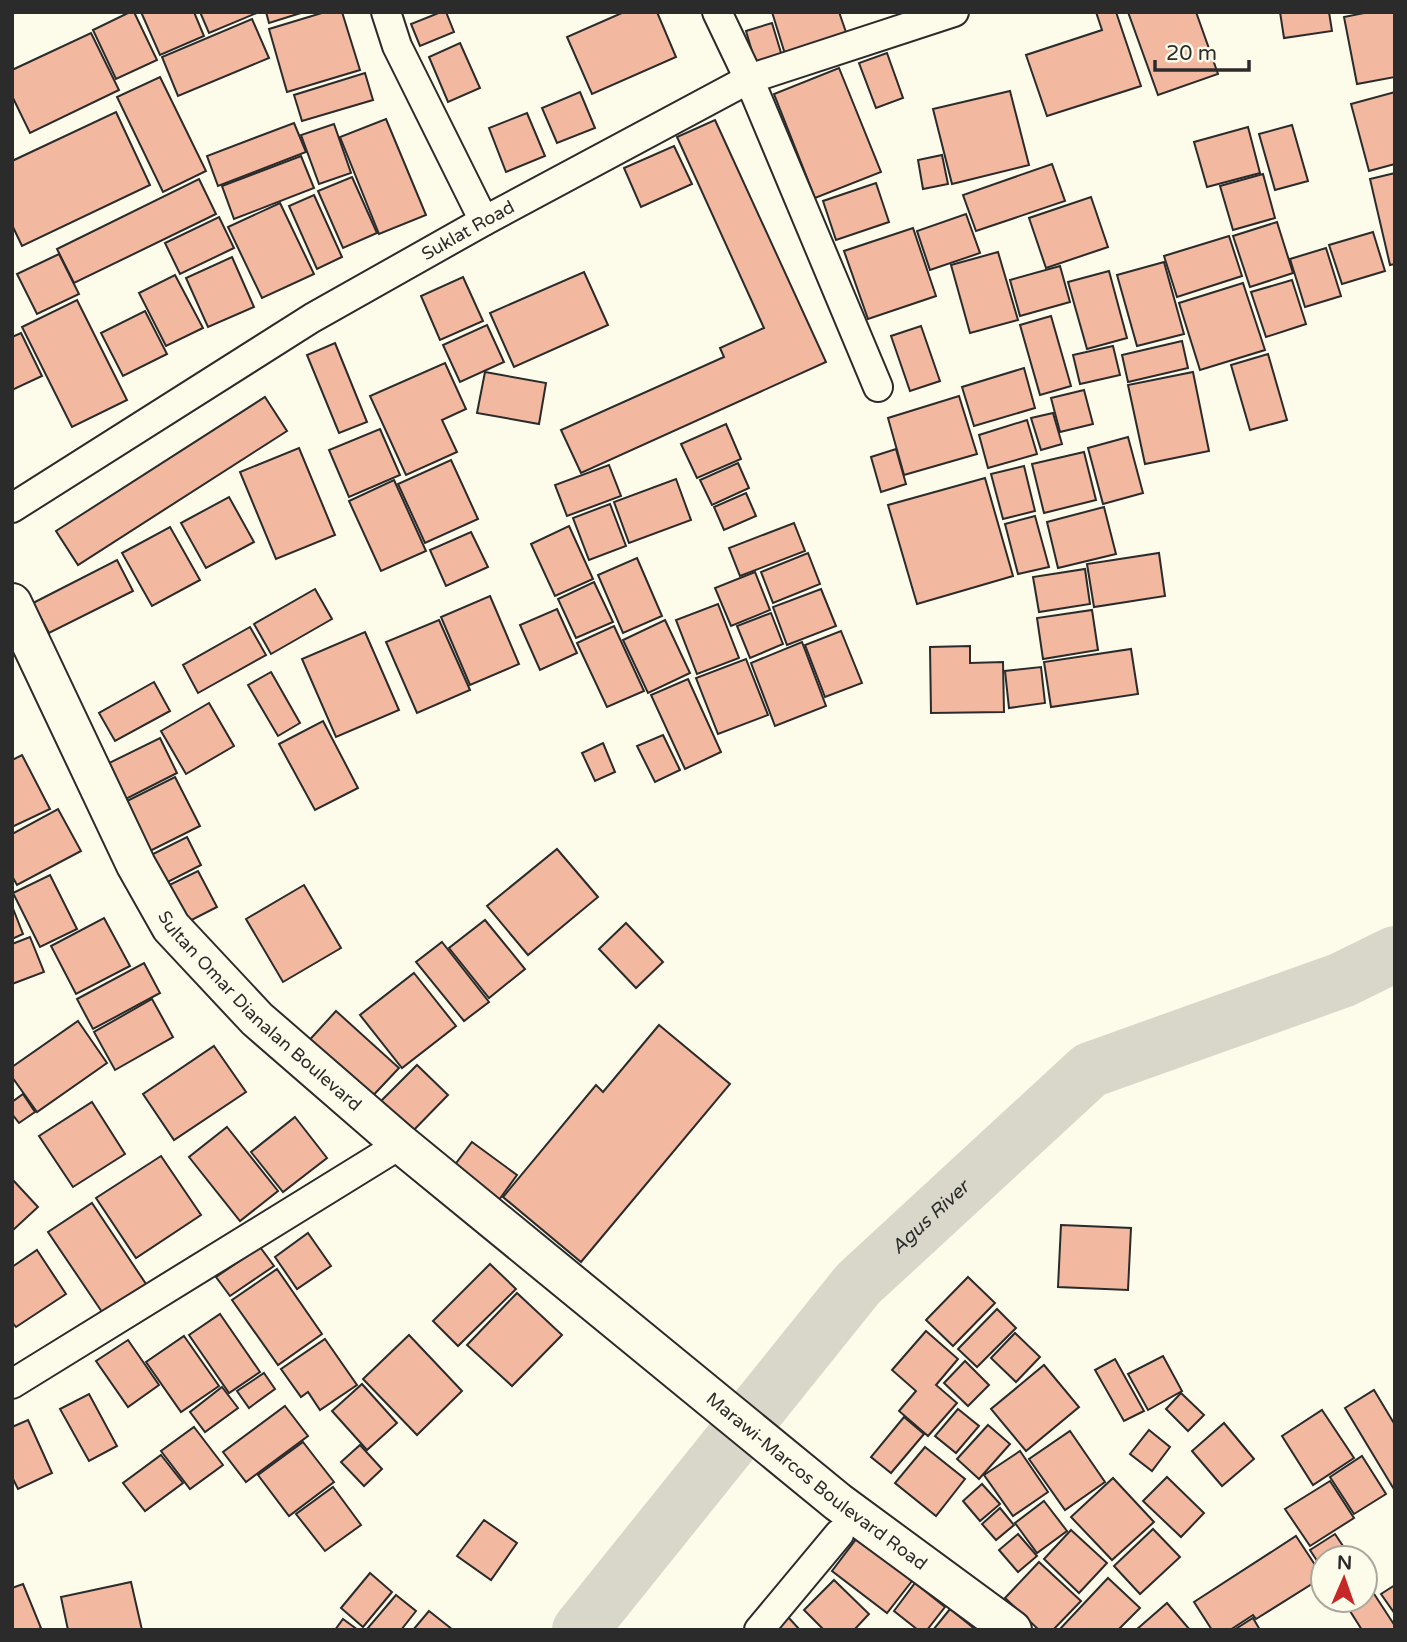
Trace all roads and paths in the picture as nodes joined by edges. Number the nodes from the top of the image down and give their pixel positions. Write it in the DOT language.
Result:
graph roads {
  1 [pos="386,12"];
  2 [pos="717,12"];
  3 [pos="945,13"];
  4 [pos="749,79"];
  5 [pos="484,221"];
  6 [pos="878,387"];
  7 [pos="12,508"];
  8 [pos="12,603"];
  9 [pos="401,1144"];
  10 [pos="626,1326"];
  11 [pos="12,1384"];
  12 [pos="838,1518"];
  13 [pos="759,1630"];
  14 [pos="1012,1630"];
  1 -- 5 [label="street"];
  2 -- 4 [label="street"];
  3 -- 4 [label="street, Suklat Road"];
  4 -- 5 [label="street, Suklat Road"];
  4 -- 6 [label="street"];
  5 -- 7 [label="street, Suklat Road"];
  8 -- 9 [label="main road, Sultan Omar Dianalan Boulevard"];
  9 -- 10 [label="main road, Sultan Omar Dianalan Boulevard"];
  9 -- 11 [label="street"];
  10 -- 12 [label="main road, Marawi-Marcos Boulevard Road"];
  12 -- 13 [label="street"];
  12 -- 14 [label="main road, Marawi-Marcos Boulevard Road"];
}
